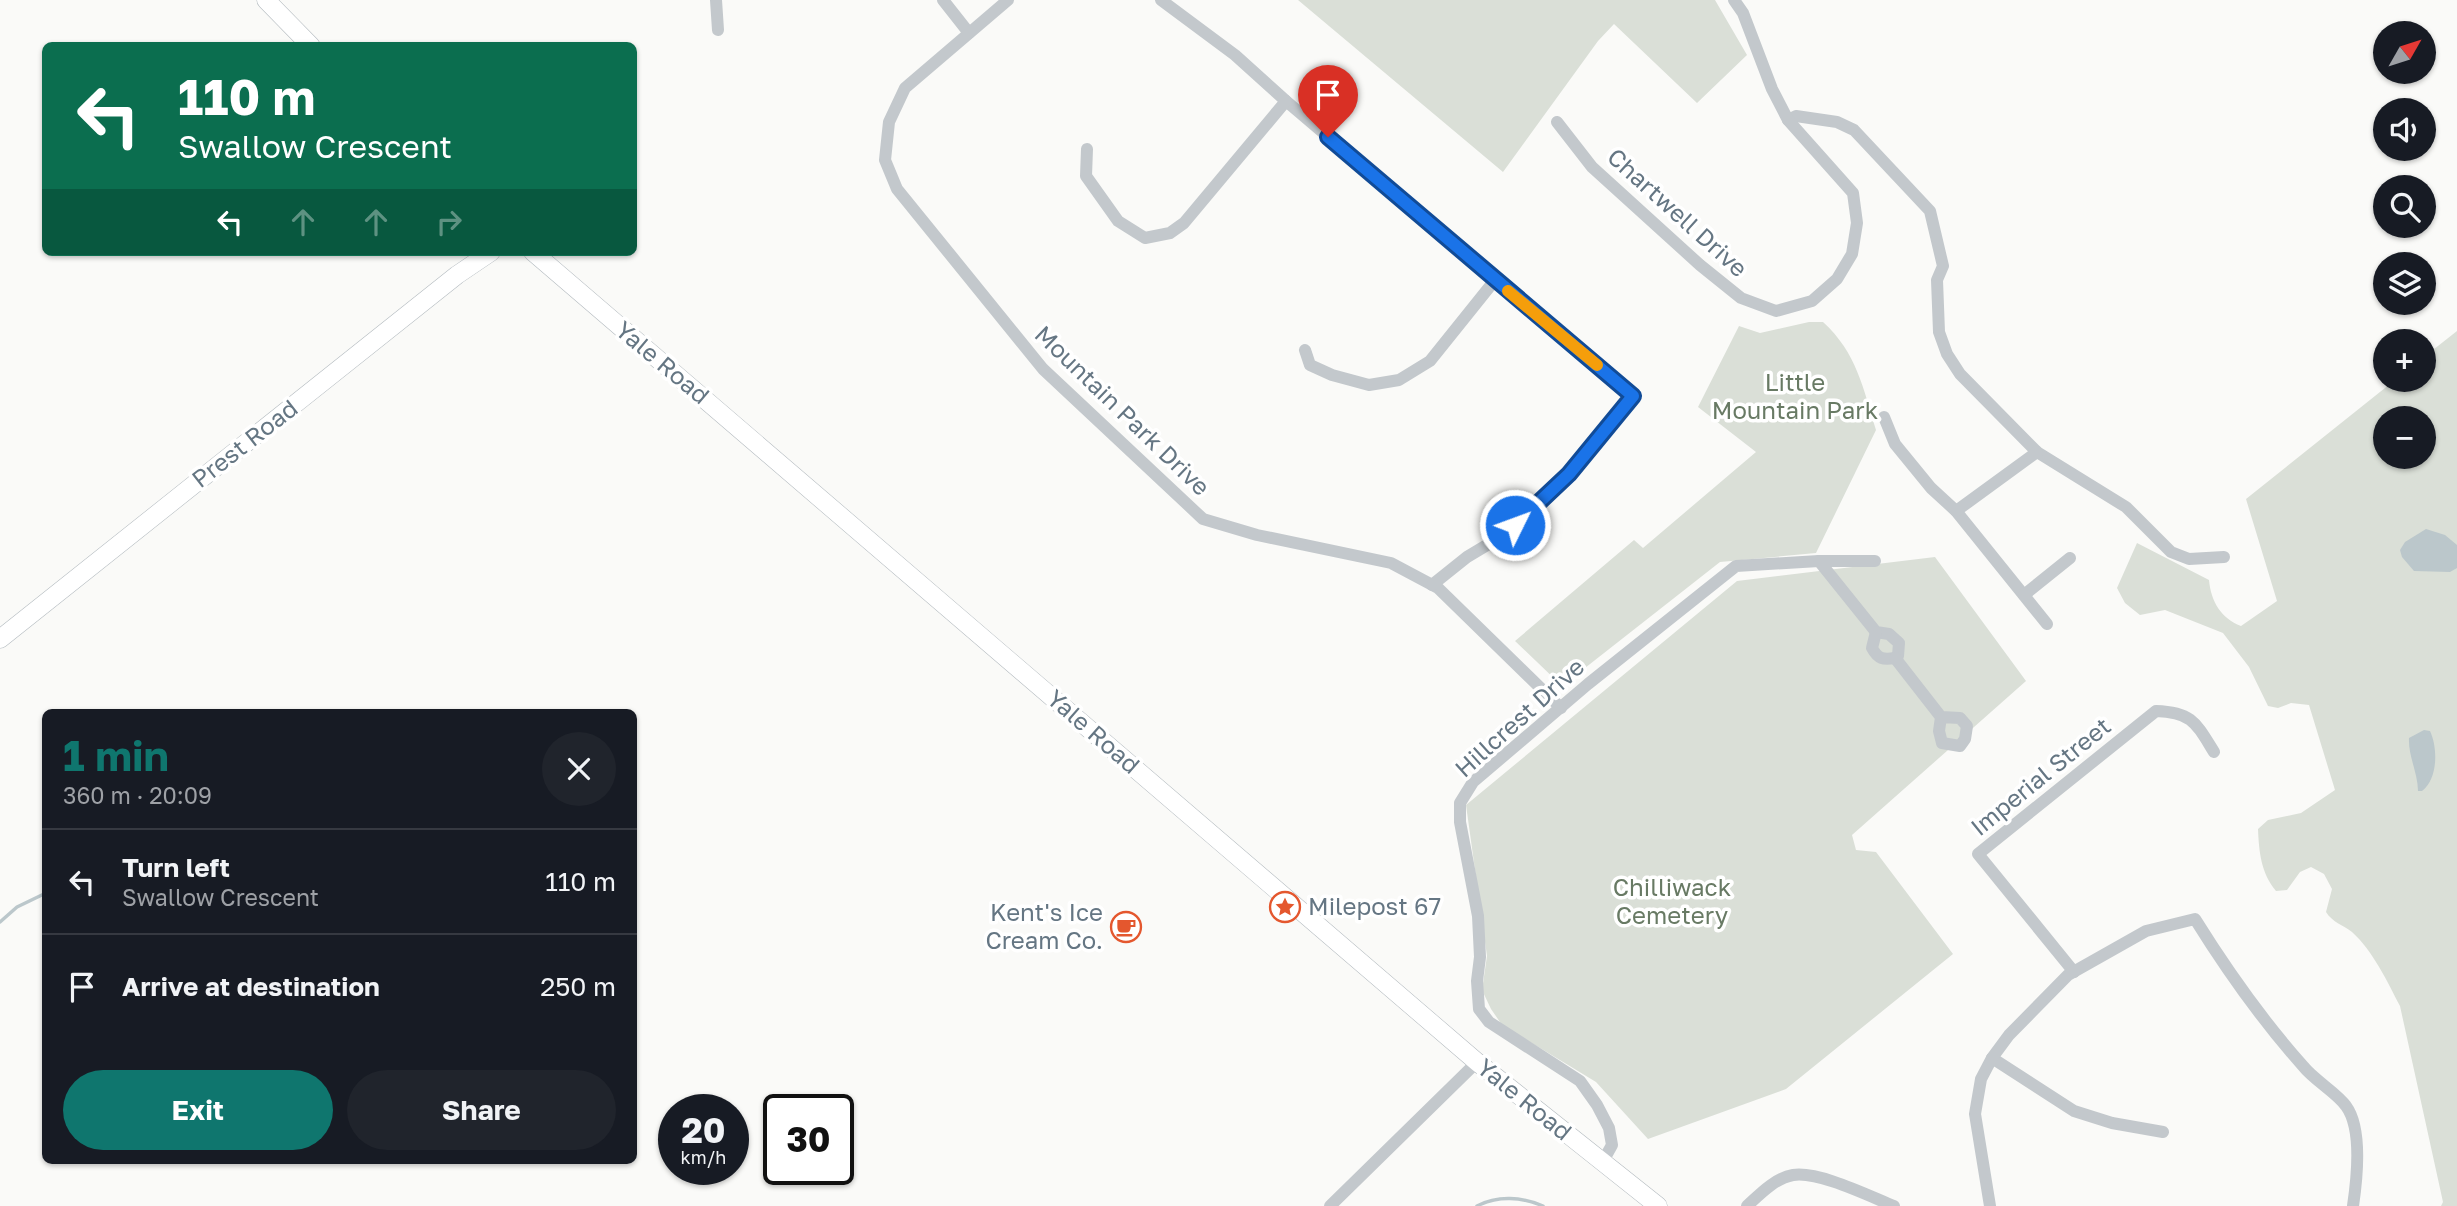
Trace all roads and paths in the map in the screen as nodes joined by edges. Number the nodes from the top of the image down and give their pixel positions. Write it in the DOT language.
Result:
graph roads {
  1 [pos="266,0"];
  2 [pos="716,0"];
  3 [pos="943,0"];
  4 [pos="1008,0"];
  5 [pos="1161,0"];
  6 [pos="1734,0"];
  7 [pos="718,30"];
  8 [pos="969,33"];
  9 [pos="308,42"];
  10 [pos="1286,101"];
  11 [pos="1788,120"];
  12 [pos="1558,122"];
  13 [pos="1087,149"];
  14 [pos="485,256"];
  15 [pos="538,256"];
  16 [pos="1495,280"];
  17 [pos="1306,350"];
  18 [pos="1884,417"];
  19 [pos="2037,452"];
  20 [pos="1956,511"];
  21 [pos="2224,557"];
  22 [pos="2070,558"];
  23 [pos="1819,561"];
  24 [pos="1875,561"];
  25 [pos="1432,584"];
  26 [pos="2024,595"];
  27 [pos="2047,624"];
  28 [pos="0,639"];
  29 [pos="1560,708"];
  30 [pos="1941,717"];
  31 [pos="2214,752"];
  32 [pos="2074,972"];
  33 [pos="1992,1058"];
  34 [pos="1477,1062"];
  35 [pos="2163,1132"];
  36 [pos="1602,1163"];
  37 [pos="1330,1206"];
  38 [pos="1658,1206"];
  39 [pos="1747,1206"];
  40 [pos="1894,1206"];
  41 [pos="1990,1206"];
  42 [pos="2353,1206"];
  1 -- 9 [label="main road"];
  2 -- 7 [label="street"];
  3 -- 8 [label="street"];
  4 -- 8 [label="street, Mountain Park Drive"];
  5 -- 10 [label="street"];
  6 -- 11 [label="street, Chartwell Drive"];
  8 -- 25 [label="street, Mountain Park Drive"];
  10 -- 13 [label="street"];
  10 -- 16 [label="street"];
  11 -- 12 [label="street, Chartwell Drive"];
  11 -- 19 [label="street"];
  14 -- 28 [label="main road, Prest Road"];
  15 -- 34 [label="main road, Yale Road"];
  16 -- 17 [label="street"];
  16 -- 25 [label="street"];
  18 -- 20 [label="street"];
  19 -- 20 [label="street"];
  19 -- 21 [label="street"];
  20 -- 26 [label="street"];
  22 -- 26 [label="street"];
  23 -- 24 [label="street, Hillcrest Drive"];
  23 -- 29 [label="street, Hillcrest Drive"];
  23 -- 30 [label="street"];
  25 -- 29 [label="street, Mountain Park Drive"];
  26 -- 27 [label="street"];
  29 -- 36 [label="street, Hillcrest Drive"];
  31 -- 32 [label="street, Imperial Street"];
  32 -- 33 [label="street"];
  32 -- 42 [label="street"];
  33 -- 35 [label="street"];
  33 -- 41 [label="street"];
  34 -- 36 [label="main road, Yale Road"];
  34 -- 37 [label="street"];
  36 -- 38 [label="main road, Yale Road"];
  39 -- 40 [label="street"];
}
